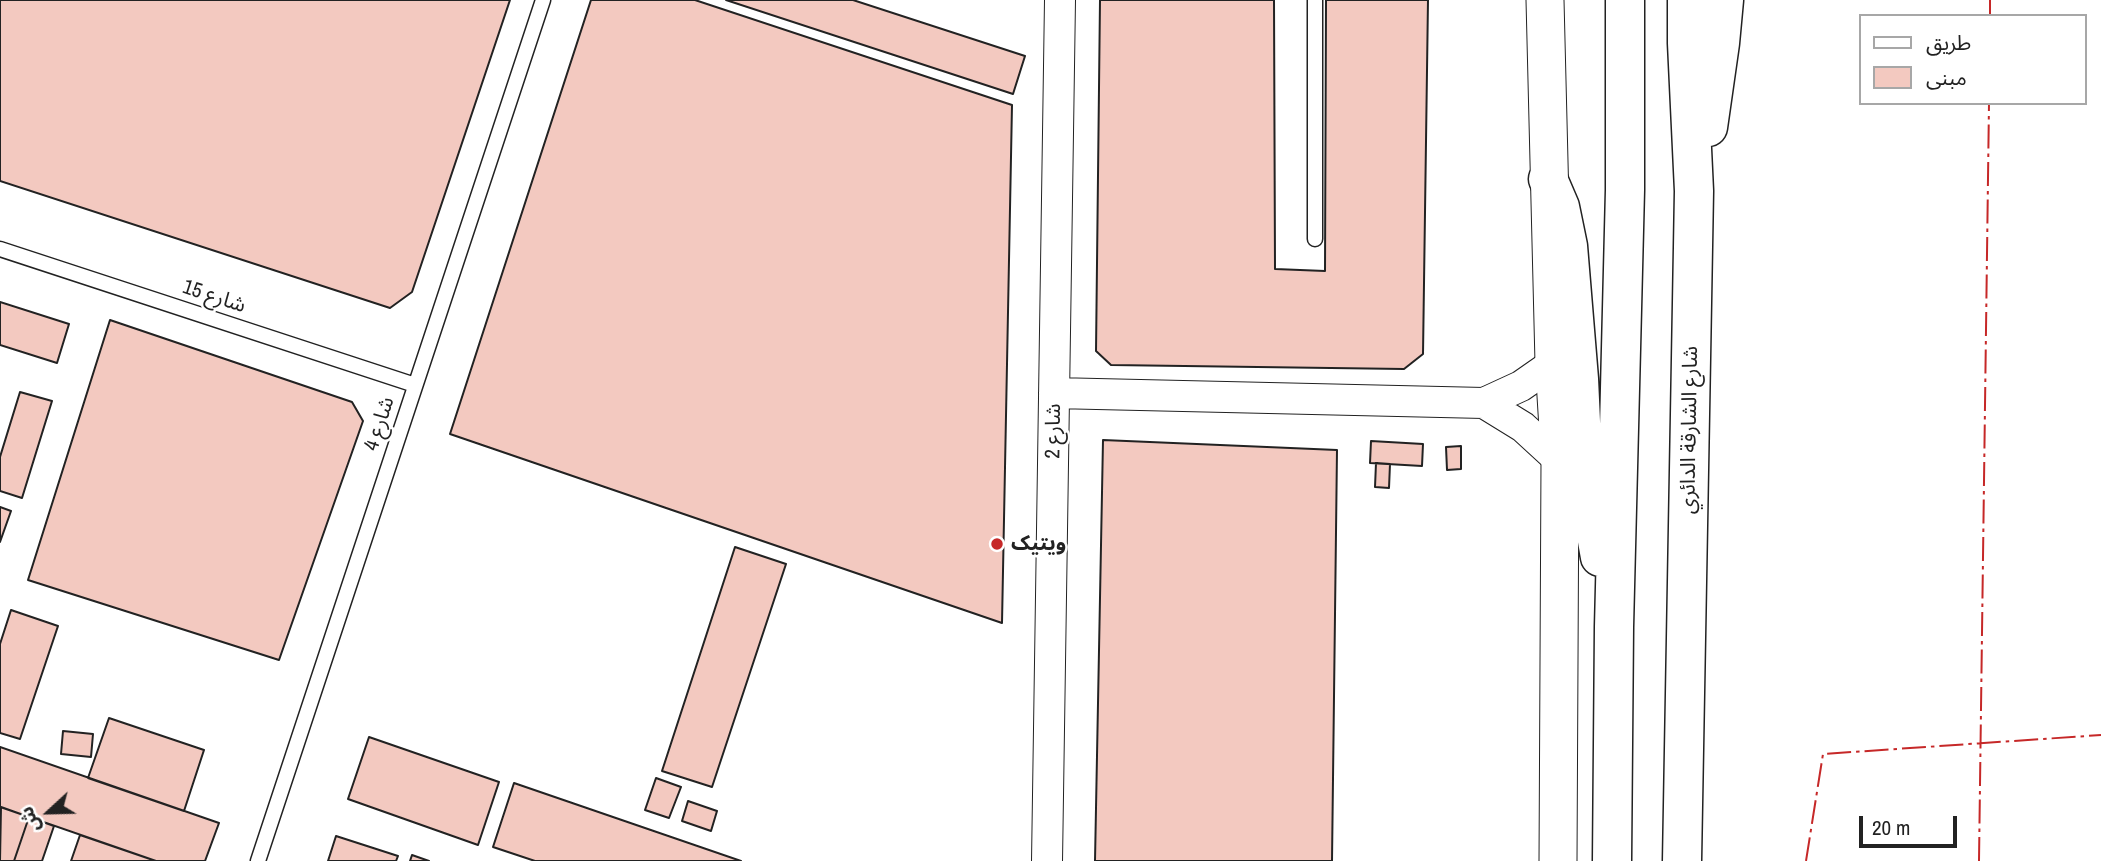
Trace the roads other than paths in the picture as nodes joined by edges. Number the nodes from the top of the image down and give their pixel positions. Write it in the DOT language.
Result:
graph roads {
  1 [pos="543,0"];
  2 [pos="1059,0"];
  3 [pos="1315,0"];
  4 [pos="1545,0"];
  5 [pos="1625,0"];
  6 [pos="1687,0"];
  7 [pos="1724,0"];
  8 [pos="1548,179"];
  9 [pos="1695,191"];
  10 [pos="1315,239"];
  11 [pos="0,249"];
  12 [pos="1554,363"];
  13 [pos="415,385"];
  14 [pos="1054,393"];
  15 [pos="1484,403"];
  16 [pos="1560,461"];
  17 [pos="1614,626"];
  18 [pos="258,861"];
  19 [pos="1047,861"];
  20 [pos="1558,861"];
  21 [pos="1612,861"];
  22 [pos="1682,861"];
  1 -- 13 [label="lane, شارع 4"];
  2 -- 14 [label="street, شارع 2"];
  3 -- 10 [label="lane"];
  4 -- 8 [label="street"];
  5 -- 17 [label="highway"];
  6 -- 9 [label="highway, شارع الشارقة الدائري"];
  7 -- 9 [label="highway"];
  8 -- 12 [label="street"];
  8 -- 17 [label="highway"];
  9 -- 22 [label="highway, شارع الشارقة الدائري"];
  11 -- 13 [label="lane, شارع 15"];
  12 -- 15 [label="street"];
  12 -- 16 [label="street"];
  13 -- 18 [label="lane, شارع 4"];
  14 -- 15 [label="street"];
  14 -- 19 [label="street, شارع 2"];
  15 -- 16 [label="street"];
  16 -- 20 [label="street"];
  17 -- 21 [label="highway"];
}
